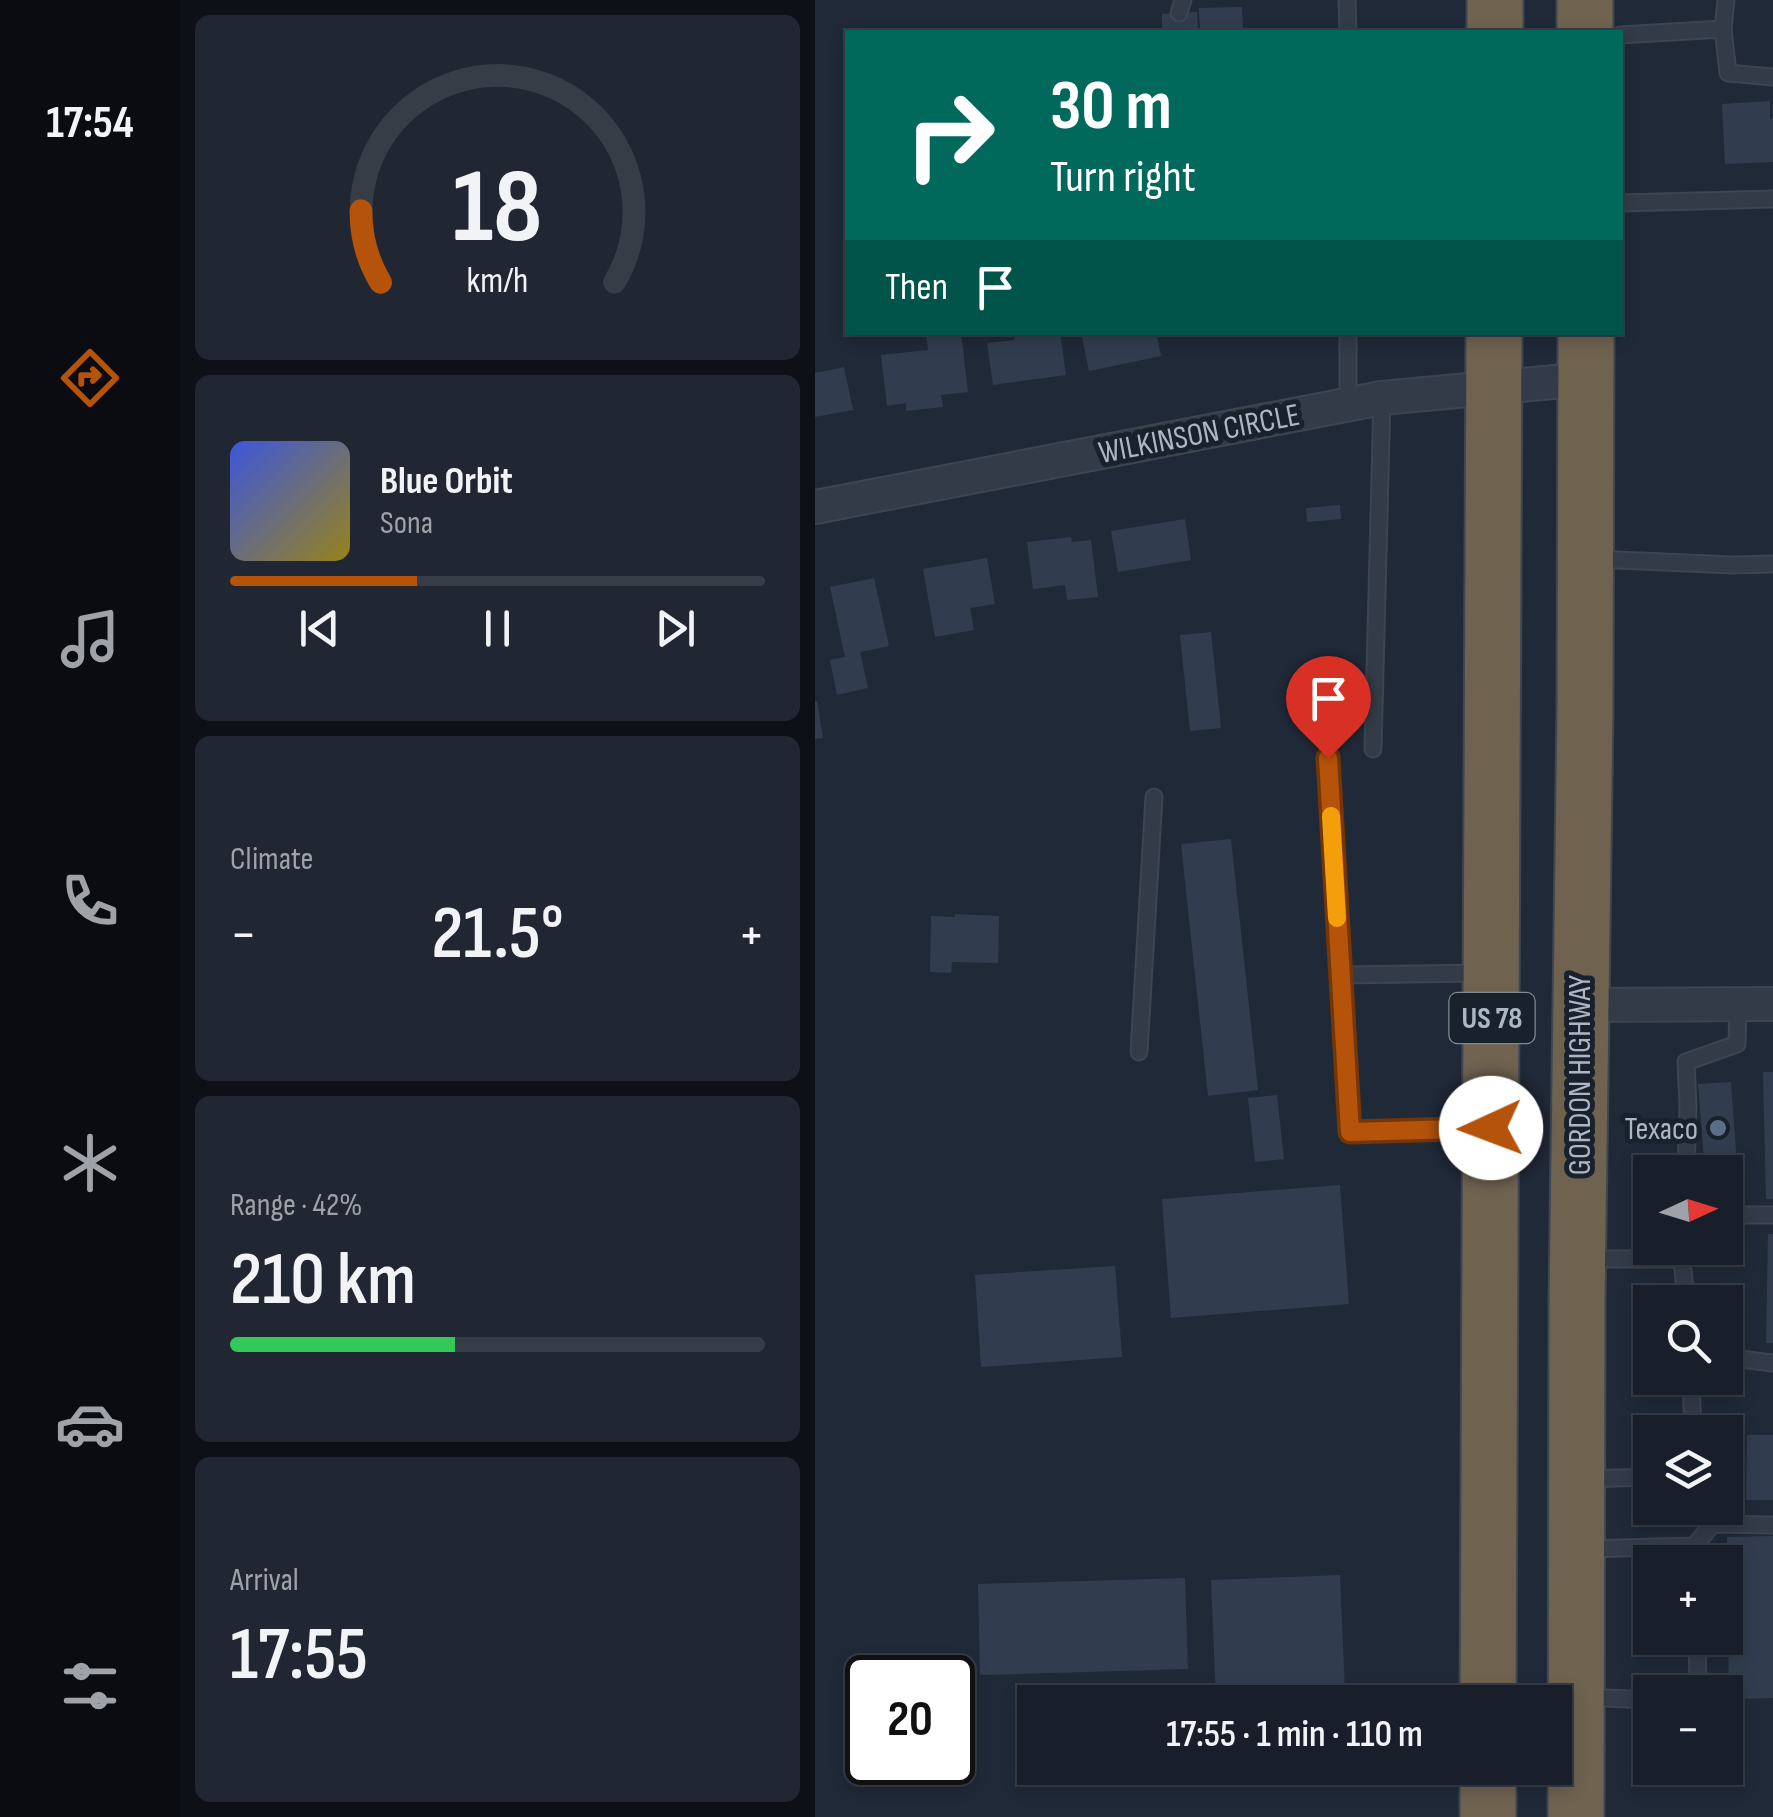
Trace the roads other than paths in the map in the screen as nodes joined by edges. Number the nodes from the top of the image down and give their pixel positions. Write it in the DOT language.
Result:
graph roads {
  1 [pos="1347,0"];
  2 [pos="1495,0"];
  3 [pos="1585,0"];
  4 [pos="1726,0"];
  5 [pos="1723,29"];
  6 [pos="1348,30"];
  7 [pos="1495,30"];
  8 [pos="1585,30"];
  9 [pos="1623,35"];
  10 [pos="1773,76"];
  11 [pos="1773,198"];
  12 [pos="1623,204"];
  13 [pos="1348,335"];
  14 [pos="1494,335"];
  15 [pos="1586,356"];
  16 [pos="1493,388"];
  17 [pos="1382,398"];
  18 [pos="1348,405"];
  19 [pos="815,507"];
  20 [pos="1585,559"];
  21 [pos="1773,564"];
  22 [pos="1373,749"];
  23 [pos="1328,758"];
  24 [pos="1154,797"];
  25 [pos="1492,973"];
  26 [pos="1341,976"];
  27 [pos="1738,1004"];
  28 [pos="1773,1004"];
  29 [pos="1579,1006"];
  30 [pos="1139,1052"];
  31 [pos="1491,1128"];
  32 [pos="1686,1155"];
  33 [pos="1743,1215"];
  34 [pos="1773,1215"];
  35 [pos="1633,1256"];
  36 [pos="1578,1258"];
  37 [pos="1743,1359"];
  38 [pos="1773,1362"];
  39 [pos="1633,1478"];
  40 [pos="1577,1479"];
  41 [pos="1773,1525"];
  42 [pos="1700,1545"];
  43 [pos="1577,1550"];
  44 [pos="1633,1552"];
  45 [pos="1488,1685"];
  46 [pos="1577,1696"];
  47 [pos="1633,1699"];
  48 [pos="1488,1785"];
  49 [pos="1488,1817"];
  50 [pos="1576,1817"];
  1 -- 6 [label="lane"];
  2 -- 7 [label="highway"];
  3 -- 8 [label="highway"];
  4 -- 5 [label="lane"];
  5 -- 9 [label="lane"];
  5 -- 10 [label="lane"];
  11 -- 12 [label="lane"];
  13 -- 18 [label="lane"];
  14 -- 16 [label="highway, US 78"];
  15 -- 16 [label="street, WILKINSON CIRCLE"];
  15 -- 20 [label="highway, GORDON HIGHWAY / US 78"];
  16 -- 17 [label="street, WILKINSON CIRCLE"];
  16 -- 25 [label="highway, US 78"];
  17 -- 18 [label="street, WILKINSON CIRCLE"];
  17 -- 22 [label="lane"];
  18 -- 19 [label="street, WILKINSON CIRCLE"];
  20 -- 21 [label="lane"];
  20 -- 29 [label="highway, GORDON HIGHWAY / US 78"];
  23 -- 26 [label="lane"];
  24 -- 30 [label="lane"];
  25 -- 26 [label="lane"];
  25 -- 31 [label="highway, US 78"];
  26 -- 31 [label="lane"];
  27 -- 28 [label="street"];
  27 -- 29 [label="street"];
  27 -- 32 [label="lane"];
  29 -- 36 [label="highway, GORDON HIGHWAY / US 78"];
  31 -- 45 [label="highway, US 78"];
  33 -- 34 [label="lane"];
  35 -- 36 [label="lane"];
  36 -- 40 [label="highway, GORDON HIGHWAY / US 78"];
  37 -- 38 [label="lane"];
  39 -- 40 [label="lane"];
  40 -- 43 [label="highway, GORDON HIGHWAY / US 78"];
  41 -- 42 [label="lane"];
  43 -- 44 [label="lane"];
  43 -- 46 [label="highway, GORDON HIGHWAY / US 78"];
  46 -- 47 [label="lane"];
  46 -- 50 [label="highway, GORDON HIGHWAY / US 78"];
  48 -- 49 [label="highway"];
}
